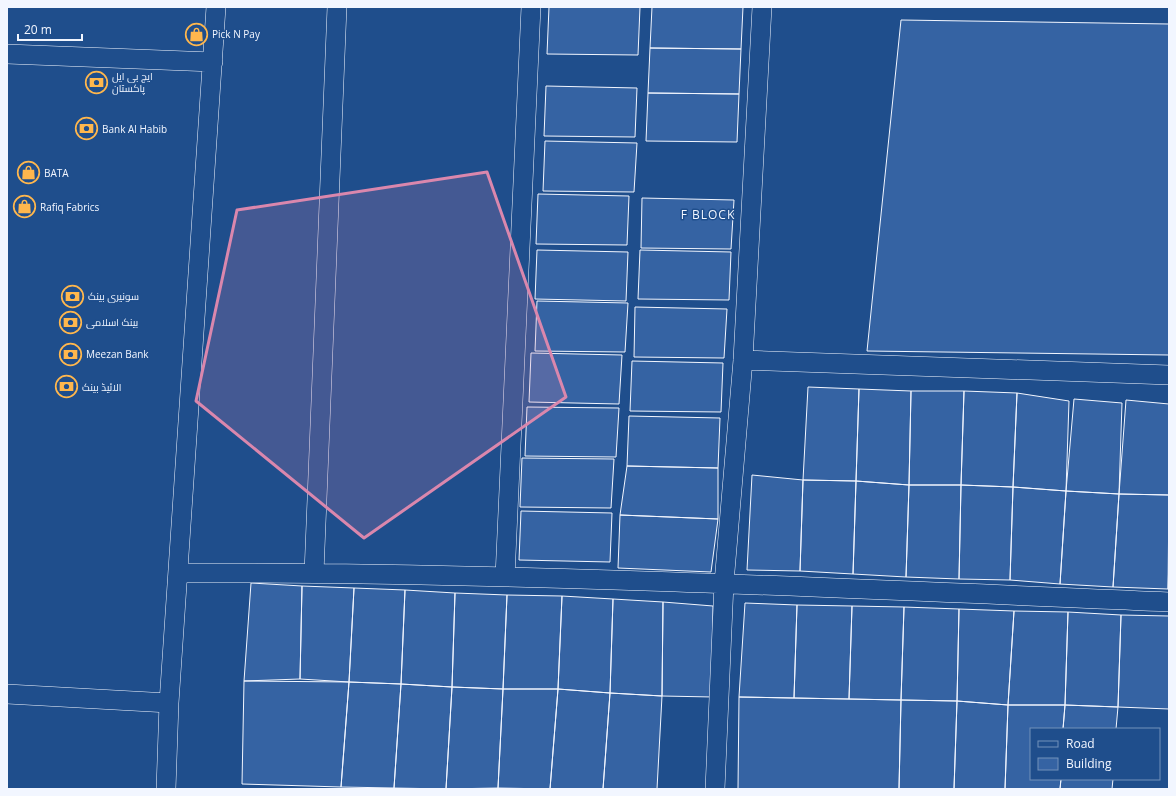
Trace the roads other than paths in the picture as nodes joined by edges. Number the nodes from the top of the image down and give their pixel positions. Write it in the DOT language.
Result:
graph roads {
  1 [pos="216,7"];
  2 [pos="337,7"];
  3 [pos="531,7"];
  4 [pos="762,7"];
  5 [pos="7,54"];
  6 [pos="213,62"];
  7 [pos="743,360"];
  8 [pos="1169,375"];
  9 [pos="179,573"];
  10 [pos="314,573"];
  11 [pos="505,577"];
  12 [pos="724,583"];
  13 [pos="1169,602"];
  14 [pos="7,694"];
  15 [pos="169,703"];
  16 [pos="166,789"];
  17 [pos="715,789"];
  1 -- 6 [label="street"];
  2 -- 10 [label="street"];
  3 -- 11 [label="street"];
  4 -- 7 [label="street"];
  5 -- 6 [label="street"];
  6 -- 9 [label="street"];
  7 -- 8 [label="street"];
  7 -- 12 [label="street"];
  9 -- 10 [label="street"];
  9 -- 15 [label="street"];
  10 -- 11 [label="street"];
  11 -- 12 [label="street"];
  12 -- 13 [label="street"];
  12 -- 17 [label="street"];
  14 -- 15 [label="street"];
  15 -- 16 [label="street"];
}
